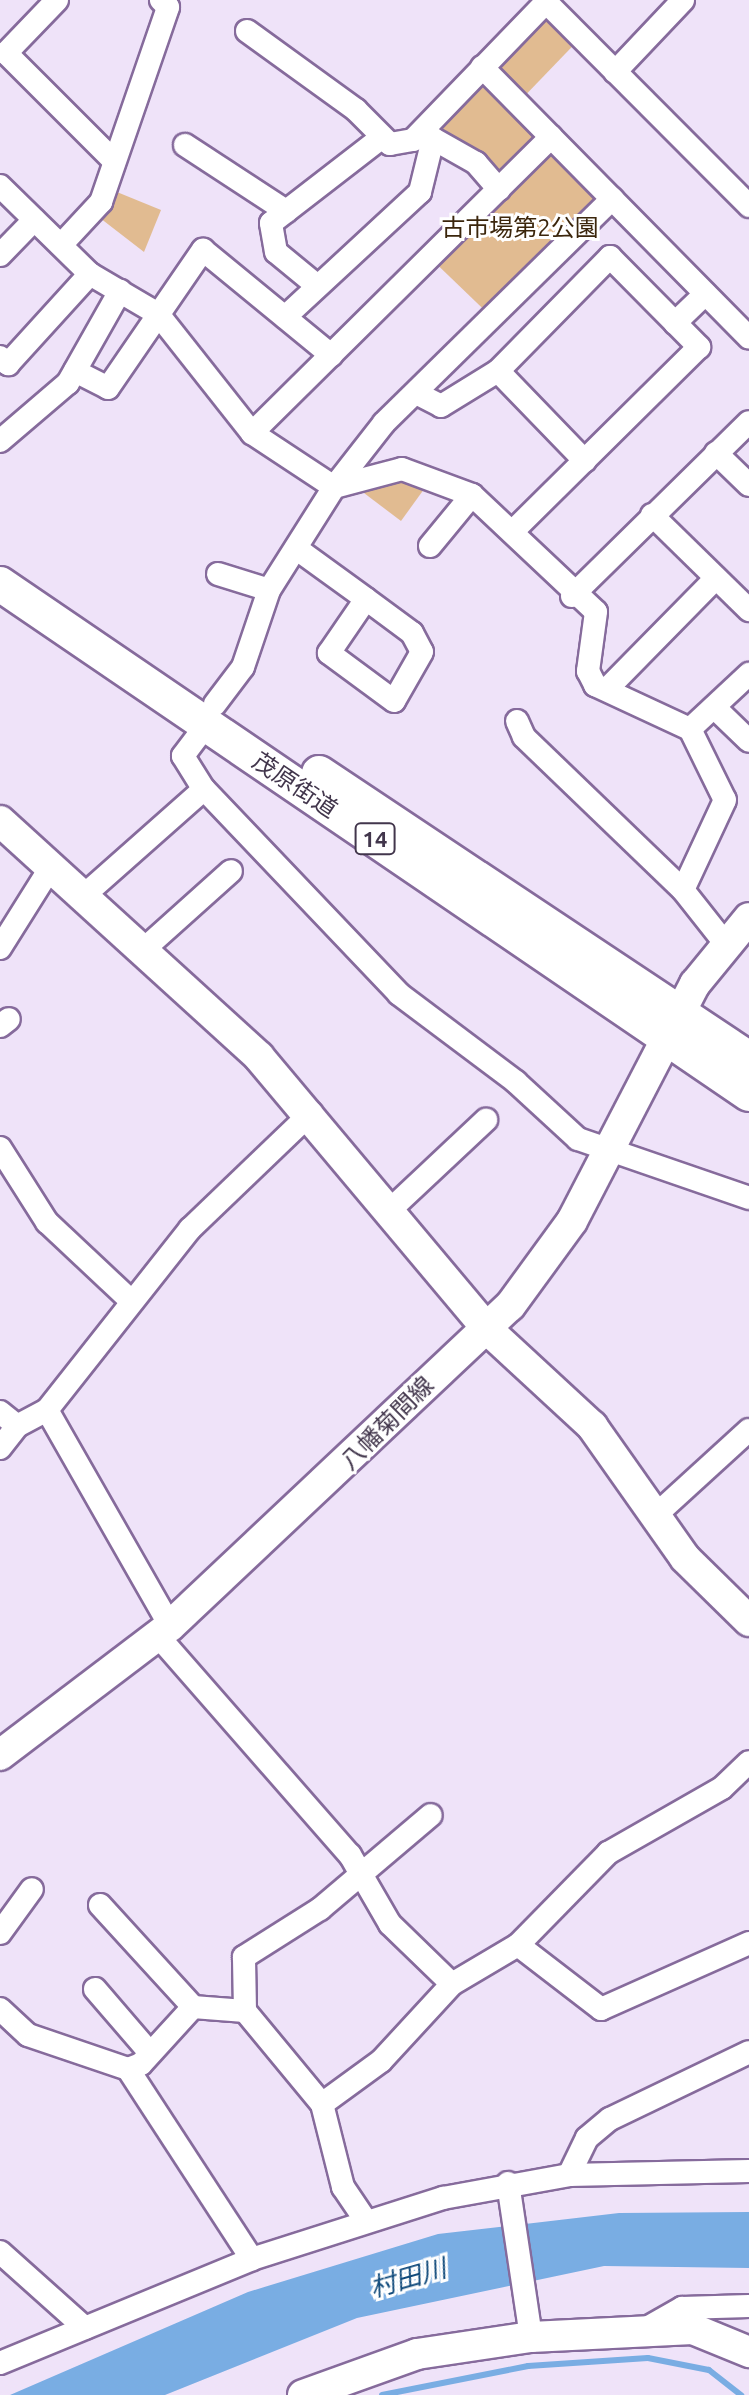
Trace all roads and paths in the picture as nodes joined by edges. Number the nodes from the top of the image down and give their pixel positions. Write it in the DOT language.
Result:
graph roads {
  1 [pos="57,0"];
  2 [pos="161,0"];
  3 [pos="683,0"];
  4 [pos="547,1"];
  5 [pos="247,31"];
  6 [pos="482,67"];
  7 [pos="615,72"];
  8 [pos="427,136"];
  9 [pos="551,137"];
  10 [pos="381,138"];
  11 [pos="185,145"];
  12 [pos="113,160"];
  13 [pos="0,186"];
  14 [pos="499,189"];
  15 [pos="612,199"];
  16 [pos="749,206"];
  17 [pos="286,211"];
  18 [pos="34,220"];
  19 [pos="61,245"];
  20 [pos="0,255"];
  21 [pos="90,274"];
  22 [pos="315,284"];
  23 [pos="120,291"];
  24 [pos="705,294"];
  25 [pos="158,314"];
  26 [pos="285,317"];
  27 [pos="675,323"];
  28 [pos="746,331"];
  29 [pos="331,355"];
  30 [pos="0,357"];
  31 [pos="75,371"];
  32 [pos="498,371"];
  33 [pos="416,393"];
  34 [pos="749,422"];
  35 [pos="252,433"];
  36 [pos="0,441"];
  37 [pos="716,453"];
  38 [pos="585,461"];
  39 [pos="749,485"];
  40 [pos="334,487"];
  41 [pos="472,495"];
  42 [pos="652,515"];
  43 [pos="512,532"];
  44 [pos="430,546"];
  45 [pos="297,549"];
  46 [pos="0,558"];
  47 [pos="218,574"];
  48 [pos="716,578"];
  49 [pos="0,584"];
  50 [pos="269,590"];
  51 [pos="572,596"];
  52 [pos="366,599"];
  53 [pos="749,610"];
  54 [pos="749,674"];
  55 [pos="608,688"];
  56 [pos="715,708"];
  57 [pos="211,714"];
  58 [pos="517,721"];
  59 [pos="690,729"];
  60 [pos="749,741"];
  61 [pos="204,789"];
  62 [pos="0,821"];
  63 [pos="49,870"];
  64 [pos="231,871"];
  65 [pos="683,890"];
  66 [pos="81,898"];
  67 [pos="749,918"];
  68 [pos="724,942"];
  69 [pos="0,948"];
  70 [pos="143,950"];
  71 [pos="672,1024"];
  72 [pos="749,1059"];
  73 [pos="749,1094"];
  74 [pos="311,1113"];
  75 [pos="486,1120"];
  76 [pos="0,1148"];
  77 [pos="608,1152"];
  78 [pos="749,1198"];
  79 [pos="390,1210"];
  80 [pos="131,1301"];
  81 [pos="488,1330"];
  82 [pos="47,1410"];
  83 [pos="8,1419"];
  84 [pos="749,1430"];
  85 [pos="0,1448"];
  86 [pos="658,1513"];
  87 [pos="749,1621"];
  88 [pos="164,1631"];
  89 [pos="0,1755"];
  90 [pos="749,1762"];
  91 [pos="431,1815"];
  92 [pos="359,1874"];
  93 [pos="32,1889"];
  94 [pos="100,1905"];
  95 [pos="0,1933"];
  96 [pos="749,1943"];
  97 [pos="518,1945"];
  98 [pos="452,1984"];
  99 [pos="95,1989"];
  100 [pos="193,2007"];
  101 [pos="0,2009"];
  102 [pos="245,2011"];
  103 [pos="749,2052"];
  104 [pos="150,2053"];
  105 [pos="128,2069"];
  106 [pos="322,2104"];
  107 [pos="749,2171"];
  108 [pos="569,2175"];
  109 [pos="508,2183"];
  110 [pos="364,2218"];
  111 [pos="0,2252"];
  112 [pos="252,2259"];
  113 [pos="749,2306"];
  114 [pos="85,2328"];
  115 [pos="645,2329"];
  116 [pos="531,2337"];
  117 [pos="749,2352"];
  118 [pos="0,2363"];
  119 [pos="303,2395"];
  1 -- 12 [label="street"];
  2 -- 12 [label="street"];
  3 -- 7 [label="street"];
  4 -- 6 [label="street"];
  4 -- 7 [label="street"];
  5 -- 10 [label="street"];
  6 -- 8 [label="street"];
  6 -- 9 [label="street"];
  7 -- 16 [label="street"];
  8 -- 10 [label="street"];
  8 -- 14 [label="street"];
  8 -- 22 [label="street"];
  9 -- 14 [label="street"];
  9 -- 15 [label="street"];
  10 -- 17 [label="street"];
  11 -- 17 [label="street"];
  12 -- 19 [label="street"];
  13 -- 18 [label="street"];
  14 -- 29 [label="street"];
  15 -- 24 [label="street"];
  15 -- 33 [label="street"];
  17 -- 22 [label="street"];
  18 -- 19 [label="street"];
  18 -- 20 [label="street"];
  19 -- 21 [label="street"];
  21 -- 23 [label="street"];
  21 -- 30 [label="street"];
  22 -- 26 [label="street"];
  23 -- 25 [label="street"];
  23 -- 31 [label="street"];
  24 -- 27 [label="street"];
  24 -- 28 [label="street"];
  25 -- 26 [label="street"];
  25 -- 31 [label="street"];
  25 -- 35 [label="street"];
  26 -- 29 [label="street"];
  27 -- 32 [label="street"];
  27 -- 38 [label="street"];
  29 -- 35 [label="street"];
  31 -- 36 [label="street"];
  32 -- 33 [label="street"];
  32 -- 38 [label="street"];
  33 -- 40 [label="street"];
  34 -- 37 [label="street"];
  35 -- 40 [label="street"];
  37 -- 39 [label="street"];
  37 -- 42 [label="street"];
  38 -- 43 [label="street"];
  40 -- 41 [label="street"];
  40 -- 45 [label="street"];
  41 -- 43 [label="street"];
  41 -- 44 [label="street"];
  42 -- 48 [label="street"];
  42 -- 51 [label="street"];
  43 -- 51 [label="street"];
  45 -- 50 [label="street"];
  45 -- 52 [label="street"];
  46 -- 57 [label="main road, 茂原街道 / 14"];
  47 -- 50 [label="street"];
  48 -- 53 [label="street"];
  48 -- 55 [label="street"];
  49 -- 57 [label="main road, 茂原街道 / 14"];
  50 -- 57 [label="street"];
  51 -- 55 [label="street"];
  52 -- 52 [label="street"];
  54 -- 56 [label="street"];
  55 -- 59 [label="street"];
  56 -- 59 [label="street"];
  56 -- 60 [label="street"];
  57 -- 61 [label="street"];
  57 -- 71 [label="main road, 茂原街道 / 14"];
  58 -- 65 [label="street"];
  59 -- 65 [label="street"];
  61 -- 66 [label="street"];
  61 -- 77 [label="street"];
  62 -- 63 [label="street"];
  63 -- 66 [label="street"];
  63 -- 69 [label="street"];
  64 -- 70 [label="street"];
  65 -- 68 [label="street"];
  66 -- 70 [label="street"];
  67 -- 68 [label="street, 八幡菊間線"];
  68 -- 71 [label="street, 八幡菊間線"];
  70 -- 74 [label="street"];
  71 -- 72 [label="main road, 茂原街道 / 14"];
  71 -- 73 [label="main road, 茂原街道 / 14"];
  71 -- 77 [label="street, 八幡菊間線"];
  74 -- 79 [label="street"];
  74 -- 80 [label="street"];
  75 -- 79 [label="street"];
  76 -- 80 [label="street"];
  77 -- 78 [label="street"];
  77 -- 81 [label="street, 八幡菊間線"];
  79 -- 81 [label="street"];
  80 -- 82 [label="street"];
  81 -- 86 [label="street"];
  81 -- 88 [label="street, 八幡菊間線"];
  82 -- 83 [label="street"];
  82 -- 88 [label="street"];
  83 -- 85 [label="street"];
  84 -- 86 [label="street"];
  86 -- 87 [label="street"];
  88 -- 89 [label="street, 八幡菊間線"];
  88 -- 92 [label="street"];
  90 -- 97 [label="street"];
  91 -- 92 [label="street"];
  92 -- 98 [label="street"];
  92 -- 102 [label="street"];
  93 -- 95 [label="street"];
  94 -- 100 [label="street"];
  96 -- 97 [label="street"];
  97 -- 98 [label="street"];
  98 -- 106 [label="street"];
  99 -- 104 [label="street"];
  100 -- 102 [label="street"];
  100 -- 104 [label="street"];
  101 -- 105 [label="street"];
  102 -- 106 [label="street"];
  103 -- 108 [label="street"];
  104 -- 105 [label="street"];
  105 -- 112 [label="street"];
  106 -- 110 [label="street"];
  107 -- 108 [label="street"];
  108 -- 109 [label="street"];
  109 -- 110 [label="street"];
  109 -- 116 [label="street"];
  110 -- 112 [label="street"];
  111 -- 114 [label="street"];
  112 -- 114 [label="street"];
  113 -- 115 [label="street"];
  114 -- 118 [label="street"];
  115 -- 116 [label="street"];
  115 -- 117 [label="street"];
  116 -- 119 [label="street"];
}
